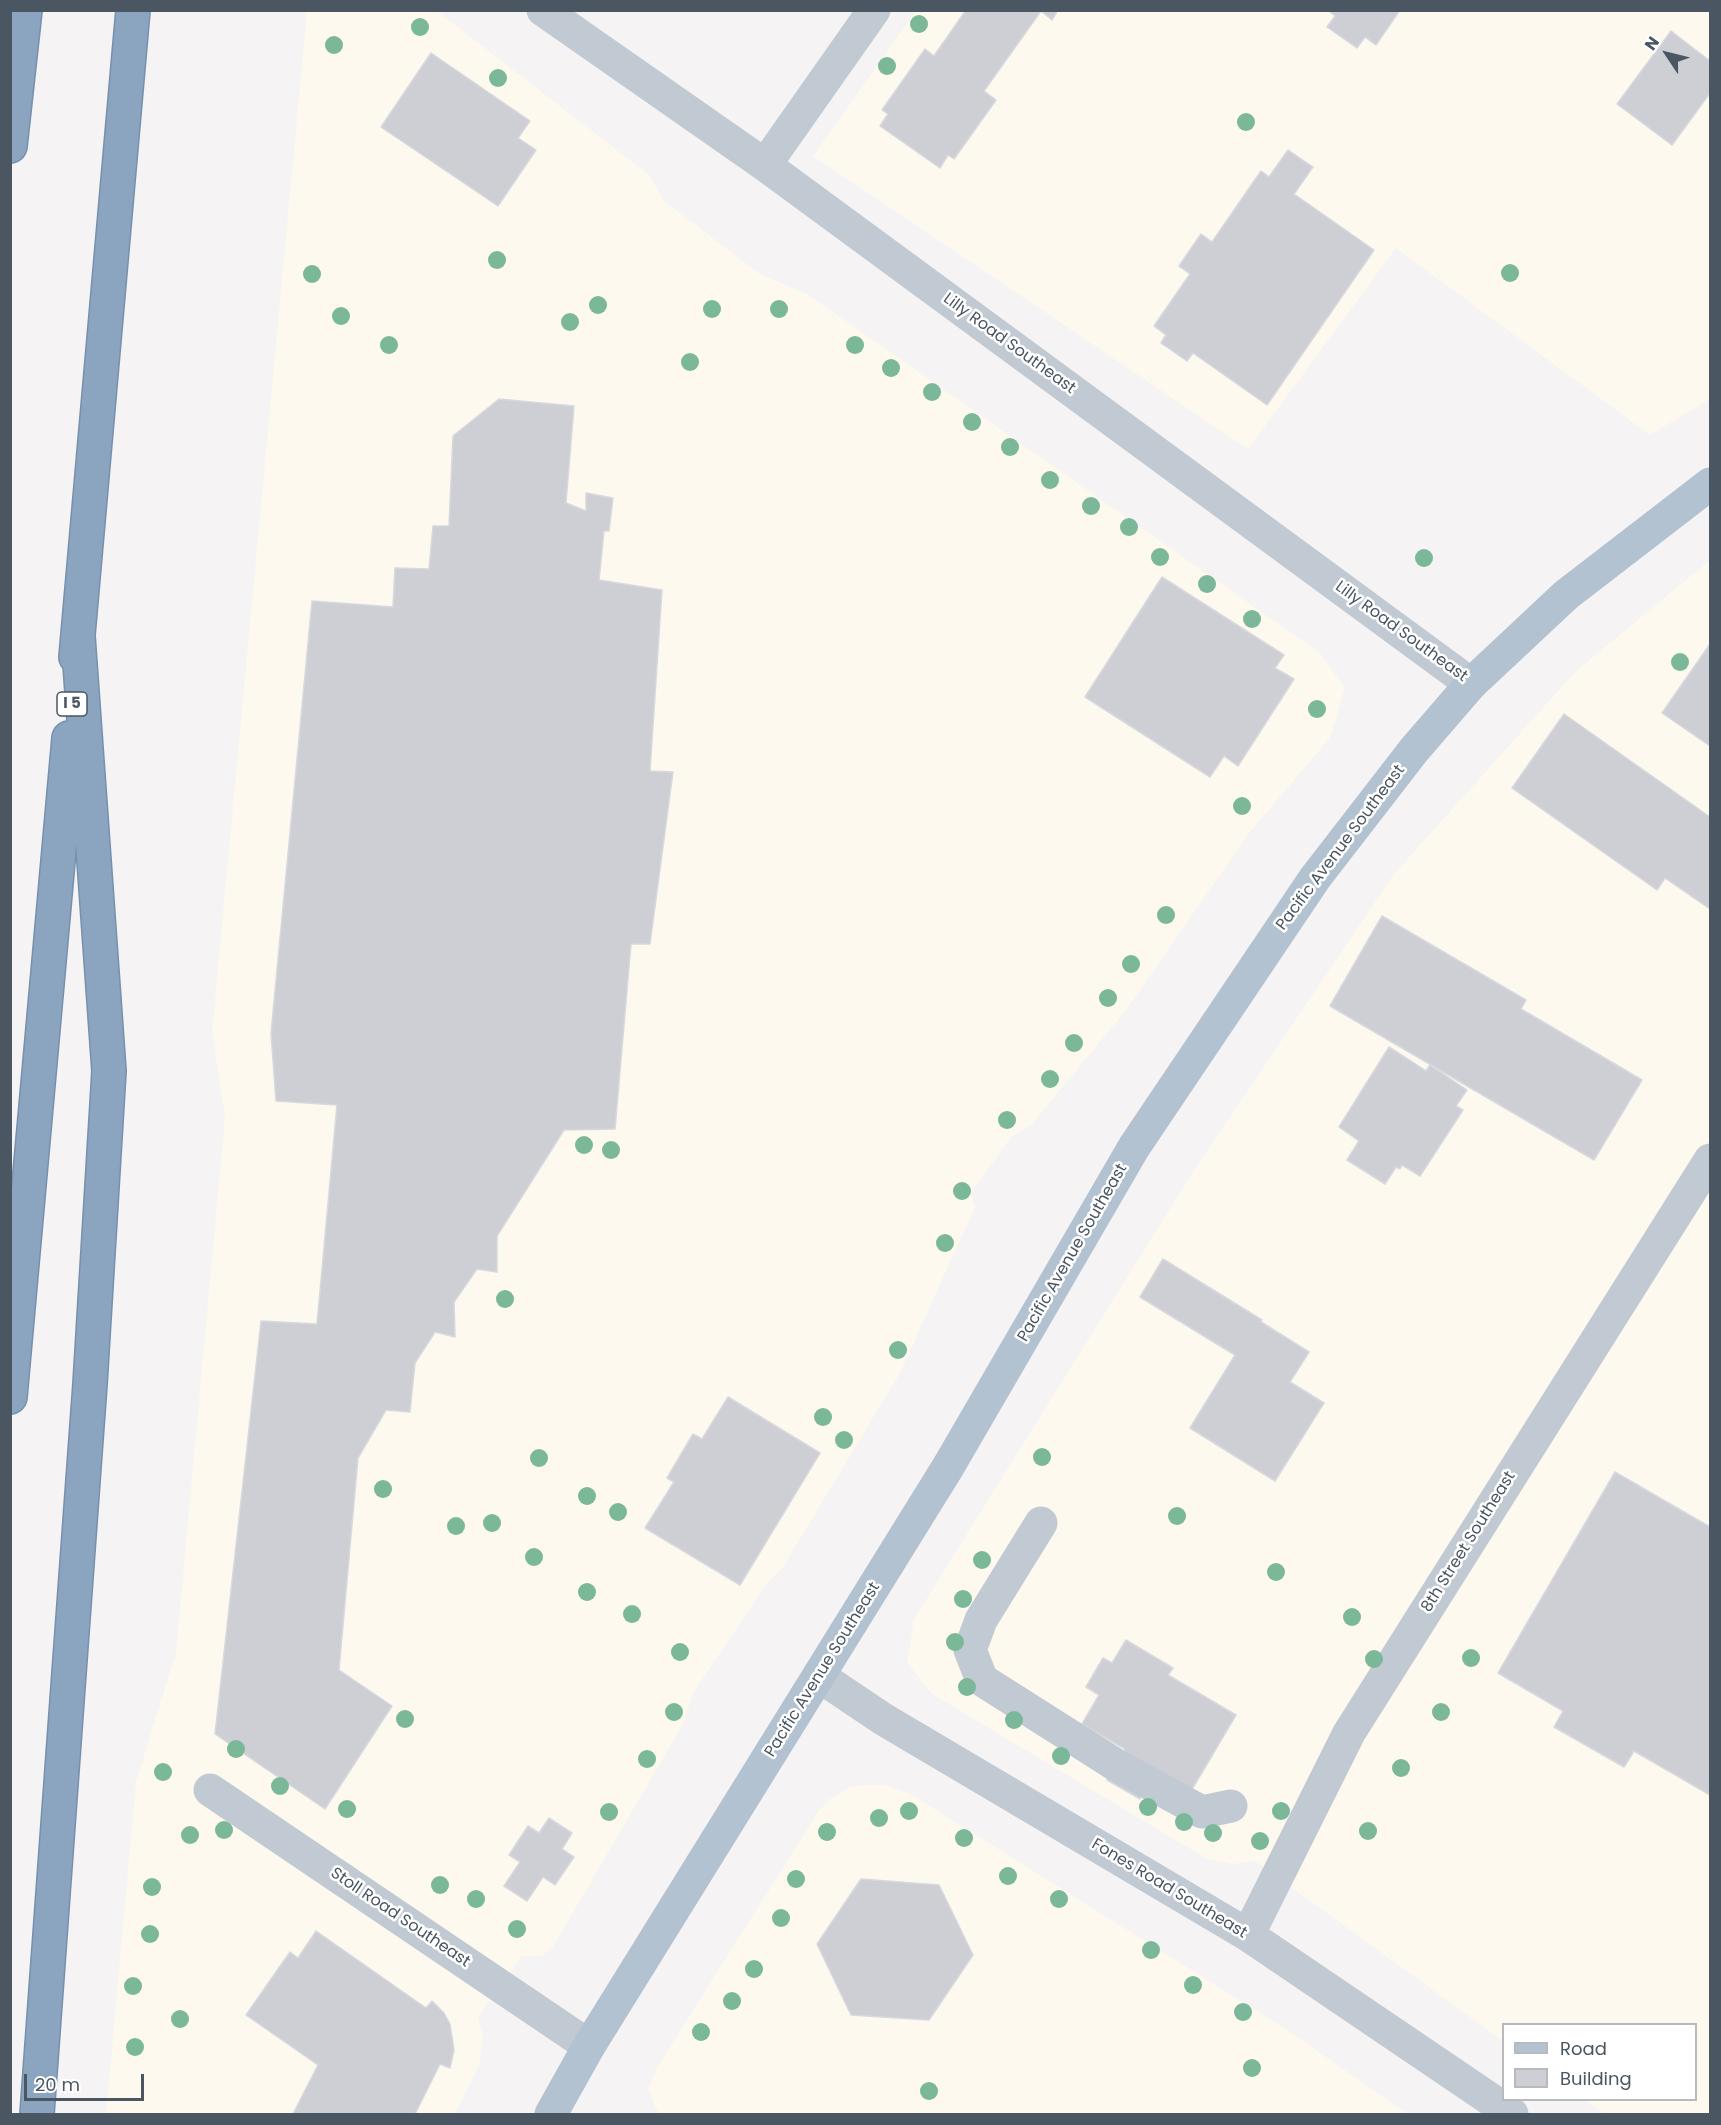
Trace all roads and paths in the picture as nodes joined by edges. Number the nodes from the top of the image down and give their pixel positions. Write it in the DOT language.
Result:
graph roads {
  1 [pos="25,10"];
  2 [pos="133,10"];
  3 [pos="543,10"];
  4 [pos="874,10"];
  5 [pos="10,146"];
  6 [pos="765,165"];
  7 [pos="1710,484"];
  8 [pos="78,636"];
  9 [pos="1471,684"];
  10 [pos="1710,1160"];
  11 [pos="10,1397"];
  12 [pos="1041,1523"];
  13 [pos="819,1676"];
  14 [pos="210,1790"];
  15 [pos="1231,1806"];
  16 [pos="1248,1935"];
  17 [pos="589,2046"];
  18 [pos="37,2115"];
  19 [pos="551,2115"];
  20 [pos="1512,2115"];
  1 -- 5 [label="highway"];
  2 -- 8 [label="highway, I 5"];
  3 -- 6 [label="street, Lilly Road Southeast"];
  4 -- 6 [label="street"];
  6 -- 9 [label="street, Lilly Road Southeast"];
  7 -- 9 [label="main road, Pacific Avenue Southeast"];
  8 -- 11 [label="highway, I 5"];
  8 -- 18 [label="highway"];
  9 -- 13 [label="main road, Pacific Avenue Southeast"];
  10 -- 16 [label="street, 8th Street Southeast"];
  12 -- 15 [label="street"];
  13 -- 16 [label="street, Fones Road Southeast"];
  13 -- 17 [label="main road, Pacific Avenue Southeast"];
  14 -- 17 [label="street, Stoll Road Southeast"];
  16 -- 20 [label="street, Fones Road Southeast"];
  17 -- 19 [label="main road, Pacific Avenue Southeast"];
}
